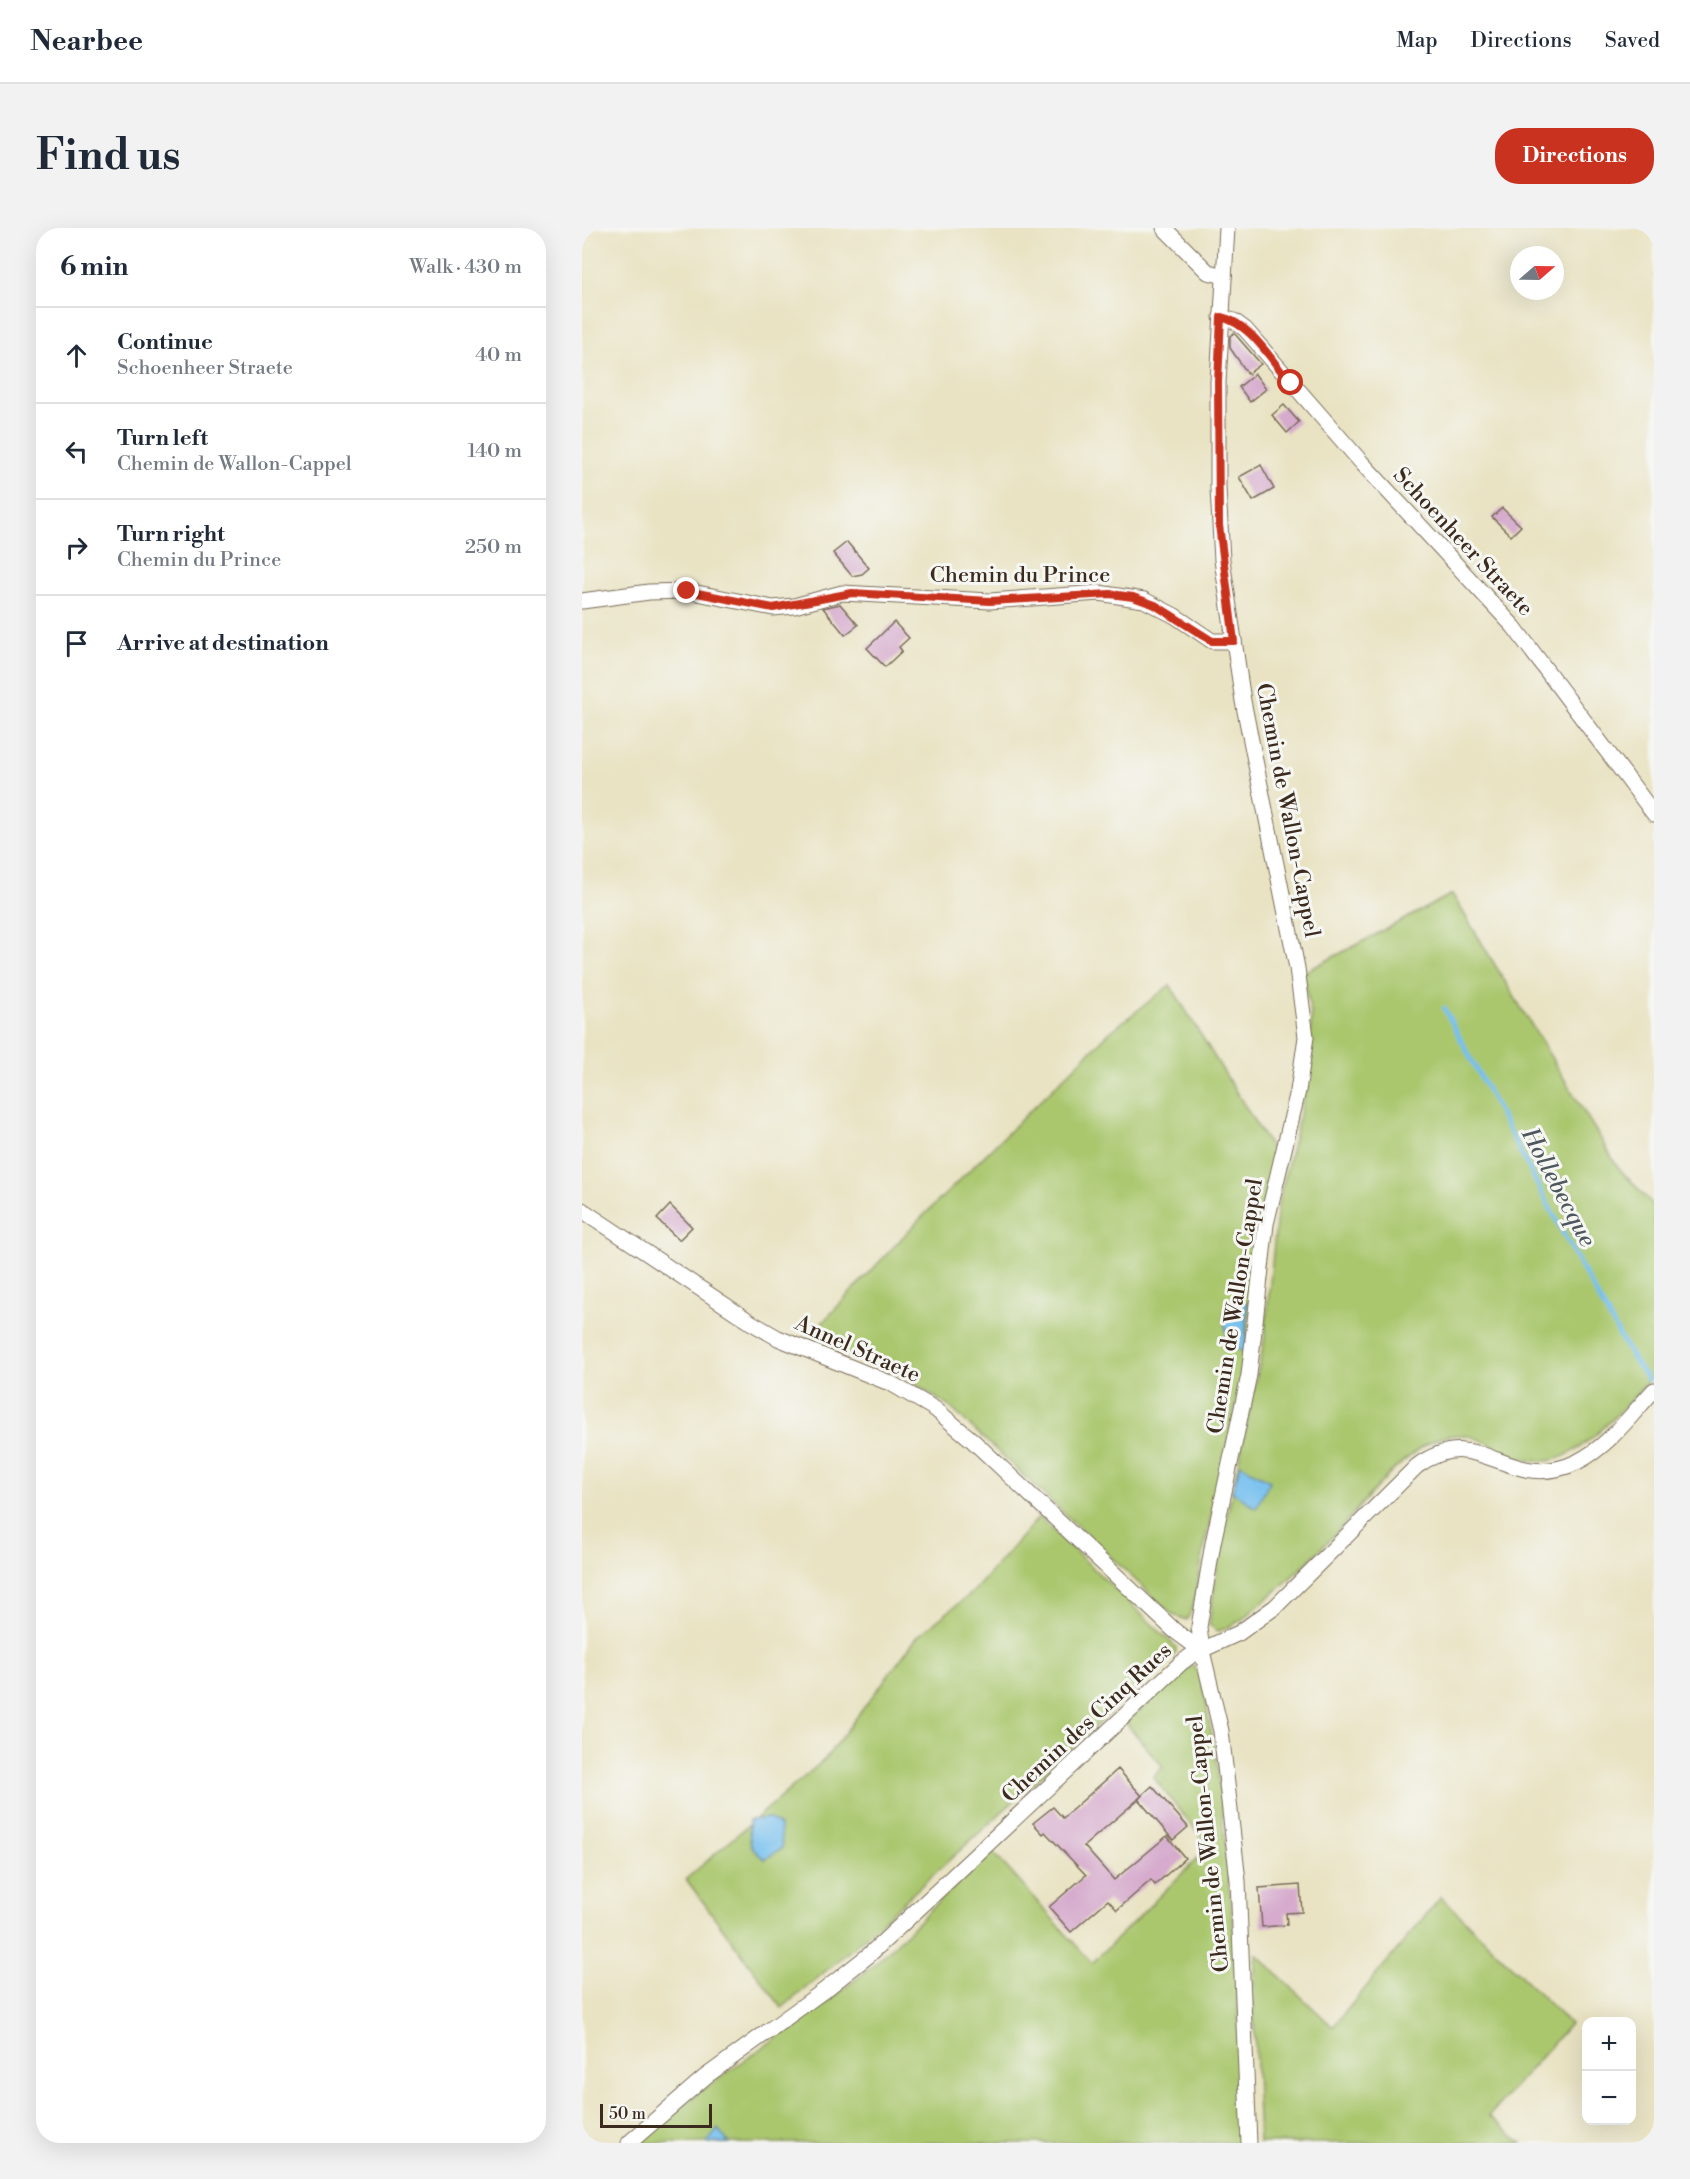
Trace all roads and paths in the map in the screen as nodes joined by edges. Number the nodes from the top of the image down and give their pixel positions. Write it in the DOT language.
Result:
graph roads {
  1 [pos="1164,228"];
  2 [pos="1227,228"];
  3 [pos="1224,276"];
  4 [pos="1221,317"];
  5 [pos="582,601"];
  6 [pos="1234,641"];
  7 [pos="1654,814"];
  8 [pos="582,1210"];
  9 [pos="1654,1390"];
  10 [pos="1202,1651"];
  11 [pos="629,2143"];
  12 [pos="1249,2143"];
  1 -- 3 [label="street"];
  2 -- 3 [label="street, Chemin de Wallon-Cappel"];
  3 -- 4 [label="street, Chemin de Wallon-Cappel"];
  4 -- 6 [label="street, Chemin de Wallon-Cappel"];
  4 -- 7 [label="street, Schoenheer Straete"];
  5 -- 6 [label="street, Chemin du Prince"];
  6 -- 10 [label="street, Chemin de Wallon-Cappel"];
  8 -- 10 [label="street, Annel Straete"];
  9 -- 10 [label="street, Chemin des Cinq Rues"];
  10 -- 11 [label="street, Chemin des Cinq Rues"];
  10 -- 12 [label="street, Chemin de Wallon-Cappel"];
}
